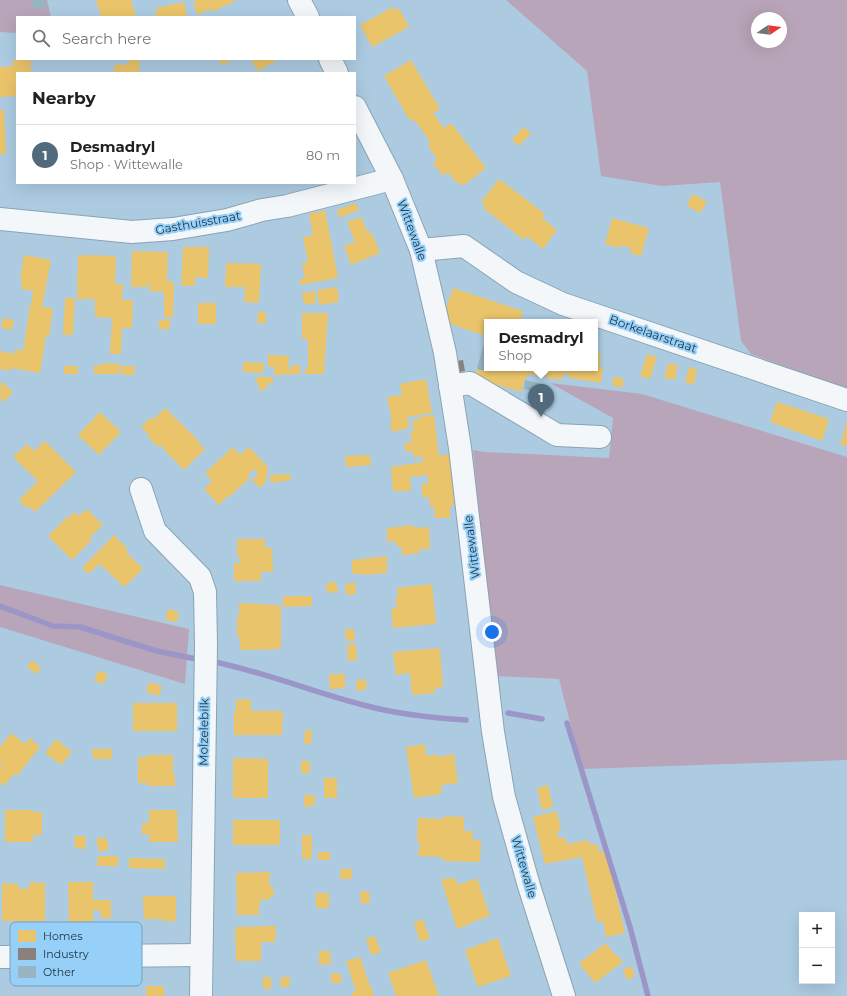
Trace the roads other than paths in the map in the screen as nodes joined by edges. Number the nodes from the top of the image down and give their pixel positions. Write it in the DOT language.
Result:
graph roads {
  1 [pos="299,0"];
  2 [pos="307,16"];
  3 [pos="330,60"];
  4 [pos="336,72"];
  5 [pos="356,109"];
  6 [pos="392,179"];
  7 [pos="0,219"];
  8 [pos="421,250"];
  9 [pos="450,386"];
  10 [pos="847,400"];
  11 [pos="600,437"];
  12 [pos="141,489"];
  13 [pos="142,956"];
  14 [pos="201,956"];
  15 [pos="0,957"];
  16 [pos="10,957"];
  17 [pos="201,996"];
  18 [pos="564,996"];
  1 -- 2 [label="street"];
  3 -- 4 [label="street"];
  5 -- 6 [label="street, Wittewalle"];
  6 -- 7 [label="street, Gasthuisstraat"];
  6 -- 8 [label="street, Wittewalle"];
  8 -- 9 [label="street, Wittewalle"];
  8 -- 10 [label="street, Borkelaarstraat"];
  9 -- 11 [label="street"];
  9 -- 18 [label="street, Wittewalle"];
  12 -- 14 [label="street, Molzelebilk"];
  13 -- 14 [label="street"];
  14 -- 17 [label="street, Molzelebilk"];
  15 -- 16 [label="street"];
}
